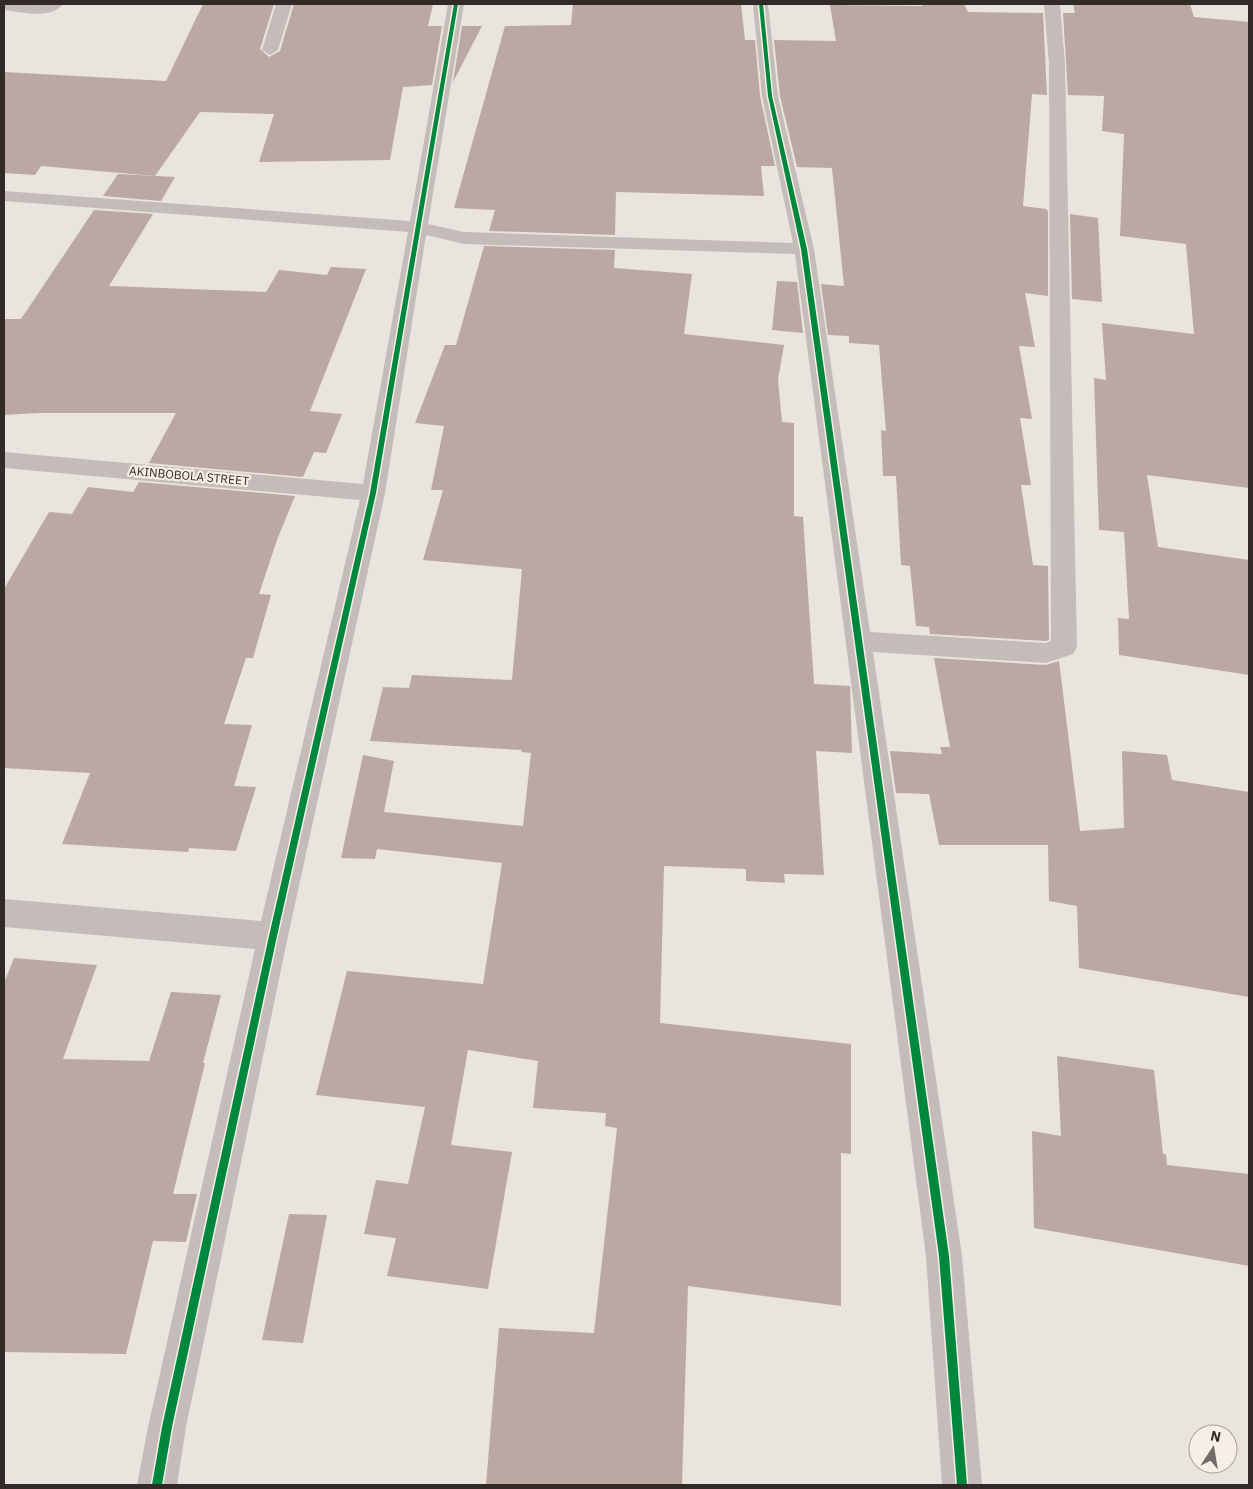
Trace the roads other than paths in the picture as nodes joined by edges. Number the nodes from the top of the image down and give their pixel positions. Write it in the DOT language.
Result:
graph roads {
  1 [pos="55,4"];
  2 [pos="284,4"];
  3 [pos="456,4"];
  4 [pos="761,4"];
  5 [pos="1052,4"];
  6 [pos="4,6"];
  7 [pos="270,50"];
  8 [pos="4,196"];
  9 [pos="418,227"];
  10 [pos="804,249"];
  11 [pos="4,460"];
  12 [pos="373,493"];
  13 [pos="859,641"];
  14 [pos="4,913"];
  15 [pos="273,936"];
  16 [pos="157,1485"];
  17 [pos="962,1485"];
  1 -- 6 [label="street"];
  2 -- 7 [label="street"];
  3 -- 9 [label="street"];
  4 -- 10 [label="street"];
  5 -- 13 [label="street"];
  8 -- 9 [label="street"];
  9 -- 10 [label="street"];
  9 -- 12 [label="street"];
  10 -- 13 [label="street"];
  11 -- 12 [label="street, AKINBOBOLA STREET"];
  12 -- 15 [label="street"];
  13 -- 17 [label="street"];
  14 -- 15 [label="street"];
  15 -- 16 [label="street"];
}
